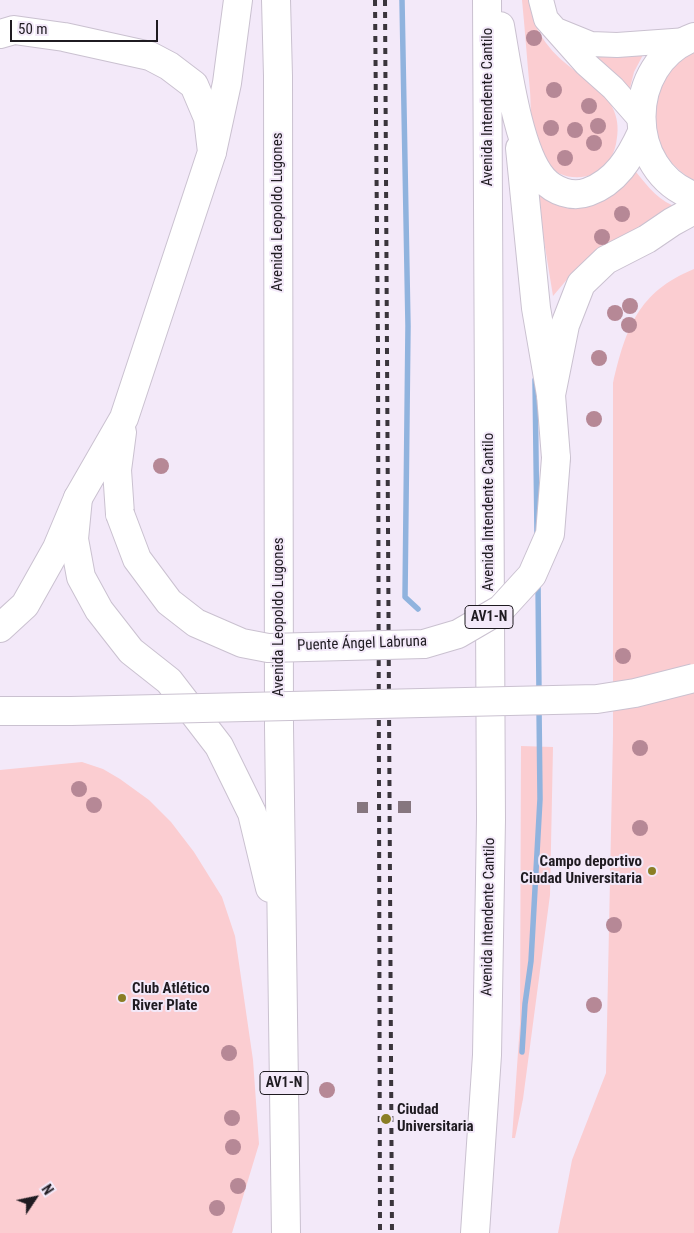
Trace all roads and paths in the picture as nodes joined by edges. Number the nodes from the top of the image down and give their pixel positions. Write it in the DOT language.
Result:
graph roads {
  1 [pos="238,0"];
  2 [pos="276,0"];
  3 [pos="487,0"];
  4 [pos="495,0"];
  5 [pos="541,0"];
  6 [pos="554,29"];
  7 [pos="0,34"];
  8 [pos="690,38"];
  9 [pos="517,116"];
  10 [pos="641,126"];
  11 [pos="212,152"];
  12 [pos="694,196"];
  13 [pos="694,210"];
  14 [pos="552,394"];
  15 [pos="124,418"];
  16 [pos="78,498"];
  17 [pos="0,628"];
  18 [pos="694,678"];
  19 [pos="0,711"];
  20 [pos="281,933"];
  21 [pos="286,1233"];
  22 [pos="475,1233"];
  1 -- 11 [label="main road"];
  2 -- 20 [label="main road, Avenida Leopoldo Lugones / AV1-N"];
  3 -- 22 [label="main road, Avenida Intendente Cantilo / AV1-N"];
  4 -- 9 [label="main road"];
  5 -- 6 [label="street"];
  6 -- 8 [label="street"];
  6 -- 10 [label="street"];
  7 -- 11 [label="main road"];
  8 -- 10 [label="main road"];
  9 -- 10 [label="main road"];
  9 -- 14 [label="main road"];
  10 -- 12 [label="main road"];
  11 -- 15 [label="main road"];
  13 -- 14 [label="main road"];
  14 -- 15 [label="main road, Puente Ángel Labruna, bridge"];
  15 -- 16 [label="main road"];
  16 -- 17 [label="main road"];
  16 -- 20 [label="main road"];
  18 -- 19 [label="main road, bridge"];
  20 -- 21 [label="main road, Avenida Leopoldo Lugones / AV1-N"];
}
